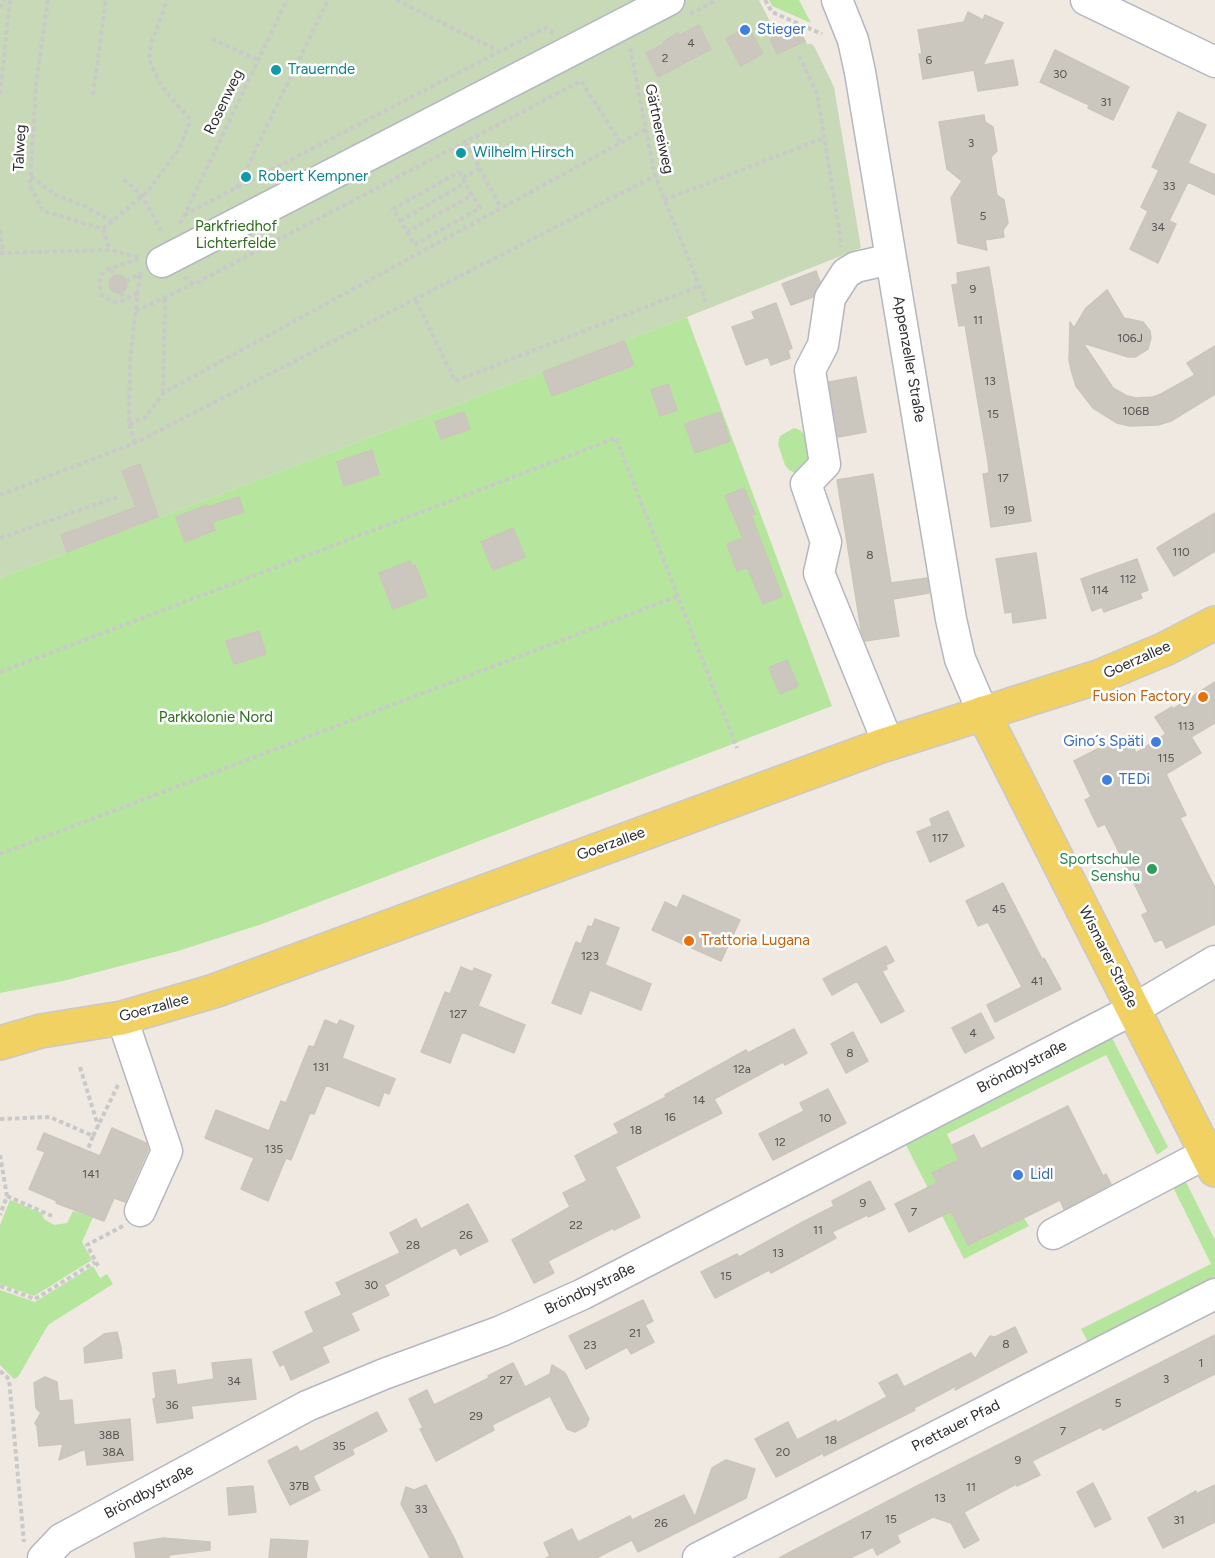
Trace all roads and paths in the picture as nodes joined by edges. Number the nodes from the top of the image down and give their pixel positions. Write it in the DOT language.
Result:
graph roads {
  1 [pos="4,0"];
  2 [pos="10,0"];
  3 [pos="48,0"];
  4 [pos="106,0"];
  5 [pos="167,0"];
  6 [pos="287,0"];
  7 [pos="328,0"];
  8 [pos="396,0"];
  9 [pos="669,0"];
  10 [pos="765,0"];
  11 [pos="1086,0"];
  12 [pos="841,1"];
  13 [pos="0,8"];
  14 [pos="620,25"];
  15 [pos="822,34"];
  16 [pos="212,39"];
  17 [pos="578,48"];
  18 [pos="500,51"];
  19 [pos="799,56"];
  20 [pos="258,60"];
  21 [pos="1215,62"];
  22 [pos="1,71"];
  23 [pos="0,94"];
  24 [pos="93,95"];
  25 [pos="646,129"];
  26 [pos="824,138"];
  27 [pos="465,142"];
  28 [pos="620,142"];
  29 [pos="480,168"];
  30 [pos="31,175"];
  31 [pos="655,176"];
  32 [pos="462,178"];
  33 [pos="124,179"];
  34 [pos="465,183"];
  35 [pos="237,189"];
  36 [pos="472,195"];
  37 [pos="142,196"];
  38 [pos="664,200"];
  39 [pos="501,208"];
  40 [pos="112,221"];
  41 [pos="400,221"];
  42 [pos="103,229"];
  43 [pos="0,230"];
  44 [pos="161,230"];
  45 [pos="407,232"];
  46 [pos="110,250"];
  47 [pos="843,252"];
  48 [pos="1,253"];
  49 [pos="891,259"];
  50 [pos="152,260"];
  51 [pos="111,268"];
  52 [pos="114,276"];
  53 [pos="194,284"];
  54 [pos="700,286"];
  55 [pos="121,292"];
  56 [pos="138,293"];
  57 [pos="165,298"];
  58 [pos="125,299"];
  59 [pos="416,300"];
  60 [pos="706,302"];
  61 [pos="136,312"];
  62 [pos="163,393"];
  63 [pos="129,424"];
  64 [pos="135,443"];
  65 [pos="0,495"];
  66 [pos="117,497"];
  67 [pos="0,538"];
  68 [pos="678,596"];
  69 [pos="1215,623"];
  70 [pos="0,672"];
  71 [pos="983,713"];
  72 [pos="888,743"];
  73 [pos="737,748"];
  74 [pos="0,854"];
  75 [pos="1215,961"];
  76 [pos="1134,1009"];
  77 [pos="122,1017"];
  78 [pos="0,1043"];
  79 [pos="133,1053"];
  80 [pos="80,1066"];
  81 [pos="0,1119"];
  82 [pos="98,1126"];
  83 [pos="93,1136"];
  84 [pos="86,1154"];
  85 [pos="0,1155"];
  86 [pos="1211,1162"];
  87 [pos="7,1196"];
  88 [pos="140,1211"];
  89 [pos="0,1215"];
  90 [pos="52,1216"];
  91 [pos="1053,1234"];
  92 [pos="0,1286"];
  93 [pos="1215,1294"];
  94 [pos="0,1371"];
  95 [pos="35,1554"];
  96 [pos="698,1558"];
  1 -- 13 [label="path"];
  2 -- 22 [label="path"];
  3 -- 30 [label="path, Talweg"];
  4 -- 24 [label="path"];
  5 -- 37 [label="path"];
  6 -- 20 [label="path, Rosenweg"];
  7 -- 35 [label="path"];
  8 -- 18 [label="path"];
  9 -- 14 [label="street"];
  10 -- 15 [label="path"];
  11 -- 21 [label="street"];
  12 -- 49 [label="street, Appenzeller Straße"];
  14 -- 17 [label="street"];
  14 -- 25 [label="path, Gärtnereiweg"];
  16 -- 20 [label="path"];
  17 -- 18 [label="path"];
  17 -- 50 [label="street"];
  18 -- 35 [label="path"];
  19 -- 26 [label="path"];
  20 -- 35 [label="path, Rosenweg"];
  22 -- 23 [label="path"];
  25 -- 28 [label="path"];
  25 -- 31 [label="path, Gärtnereiweg"];
  26 -- 38 [label="path"];
  26 -- 47 [label="path"];
  27 -- 28 [label="path"];
  27 -- 29 [label="path"];
  27 -- 53 [label="path"];
  28 -- 39 [label="path"];
  29 -- 32 [label="path"];
  29 -- 39 [label="path"];
  30 -- 40 [label="path"];
  30 -- 42 [label="path, Talweg"];
  31 -- 38 [label="path, Gärtnereiweg"];
  31 -- 59 [label="path"];
  32 -- 34 [label="path"];
  32 -- 41 [label="path"];
  33 -- 37 [label="path"];
  34 -- 36 [label="path"];
  34 -- 41 [label="path"];
  36 -- 45 [label="path"];
  36 -- 45 [label="path"];
  37 -- 40 [label="path"];
  37 -- 44 [label="path"];
  38 -- 54 [label="path, Gärtnereiweg"];
  39 -- 62 [label="path"];
  40 -- 42 [label="path"];
  41 -- 45 [label="path"];
  42 -- 46 [label="path"];
  43 -- 48 [label="path"];
  46 -- 48 [label="path"];
  46 -- 50 [label="path"];
  49 -- 71 [label="street, Appenzeller Straße"];
  49 -- 72 [label="street"];
  50 -- 51 [label="path"];
  50 -- 53 [label="path"];
  50 -- 56 [label="path"];
  51 -- 52 [label="path"];
  51 -- 58 [label="path"];
  53 -- 57 [label="path"];
  54 -- 59 [label="path"];
  54 -- 60 [label="path, Gärtnereiweg"];
  55 -- 58 [label="path"];
  56 -- 58 [label="path"];
  56 -- 61 [label="path"];
  57 -- 61 [label="path"];
  57 -- 62 [label="path"];
  59 -- 64 [label="path"];
  61 -- 63 [label="path"];
  62 -- 63 [label="path"];
  63 -- 64 [label="path"];
  64 -- 65 [label="path"];
  66 -- 67 [label="path"];
  68 -- 70 [label="path"];
  68 -- 73 [label="path"];
  68 -- 74 [label="path"];
  69 -- 71 [label="main road, Goerzallee"];
  71 -- 72 [label="main road, Goerzallee"];
  71 -- 76 [label="main road, Wismarer Straße"];
  72 -- 77 [label="main road, Goerzallee"];
  75 -- 76 [label="street, Bröndbystraße"];
  76 -- 86 [label="main road, Wismarer Straße"];
  76 -- 95 [label="street, Bröndbystraße"];
  77 -- 78 [label="main road, Goerzallee"];
  77 -- 79 [label="street"];
  79 -- 82 [label="path"];
  79 -- 88 [label="street"];
  80 -- 82 [label="path"];
  81 -- 83 [label="path"];
  82 -- 83 [label="path"];
  83 -- 84 [label="path"];
  85 -- 87 [label="path"];
  86 -- 91 [label="street"];
  87 -- 89 [label="path"];
  87 -- 90 [label="path"];
  88 -- 92 [label="path"];
  93 -- 96 [label="street, Prettauer Pfad"];
  94 -- 95 [label="path"];
}
